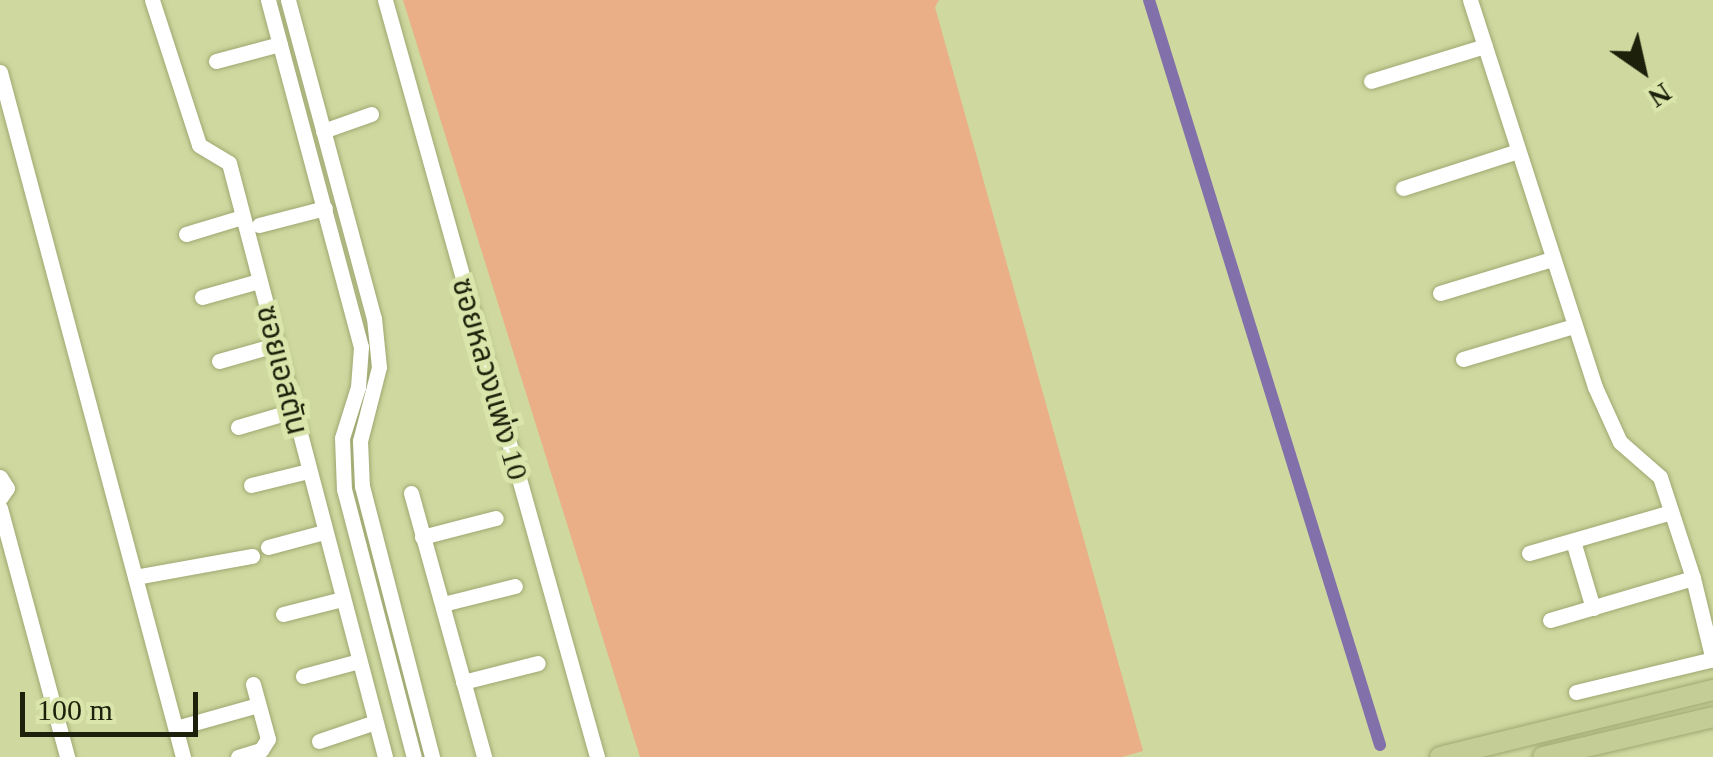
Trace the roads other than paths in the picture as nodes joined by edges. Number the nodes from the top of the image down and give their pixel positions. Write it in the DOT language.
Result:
graph roads {
  1 [pos="152,0"];
  2 [pos="268,0"];
  3 [pos="288,0"];
  4 [pos="385,0"];
  5 [pos="1470,0"];
  6 [pos="280,44"];
  7 [pos="1485,46"];
  8 [pos="216,62"];
  9 [pos="0,72"];
  10 [pos="1371,81"];
  11 [pos="371,114"];
  12 [pos="323,130"];
  13 [pos="1518,152"];
  14 [pos="1403,188"];
  15 [pos="325,208"];
  16 [pos="242,216"];
  17 [pos="259,226"];
  18 [pos="186,234"];
  19 [pos="1552,259"];
  20 [pos="259,281"];
  21 [pos="1440,293"];
  22 [pos="202,297"];
  23 [pos="1574,326"];
  24 [pos="276,345"];
  25 [pos="1464,359"];
  26 [pos="219,360"];
  27 [pos="292,411"];
  28 [pos="238,426"];
  29 [pos="308,470"];
  30 [pos="0,477"];
  31 [pos="251,485"];
  32 [pos="411,493"];
  33 [pos="0,498"];
  34 [pos="0,508"];
  35 [pos="1671,512"];
  36 [pos="496,518"];
  37 [pos="324,532"];
  38 [pos="422,537"];
  39 [pos="1573,540"];
  40 [pos="268,547"];
  41 [pos="1529,553"];
  42 [pos="252,556"];
  43 [pos="135,577"];
  44 [pos="1693,578"];
  45 [pos="515,586"];
  46 [pos="342,599"];
  47 [pos="444,604"];
  48 [pos="1594,608"];
  49 [pos="283,614"];
  50 [pos="1550,620"];
  51 [pos="1713,660"];
  52 [pos="358,661"];
  53 [pos="538,662"];
  54 [pos="303,676"];
  55 [pos="463,682"];
  56 [pos="253,684"];
  57 [pos="1713,690"];
  58 [pos="1576,692"];
  59 [pos="258,705"];
  60 [pos="1713,717"];
  61 [pos="375,722"];
  62 [pos="176,728"];
  63 [pos="319,741"];
  64 [pos="67,757"];
  65 [pos="183,757"];
  66 [pos="238,757"];
  67 [pos="385,757"];
  68 [pos="414,757"];
  69 [pos="432,757"];
  70 [pos="484,757"];
  71 [pos="596,757"];
  72 [pos="1440,757"];
  73 [pos="1543,757"];
  1 -- 16 [label="street, ซอยเอสตัน"];
  2 -- 6 [label="street"];
  3 -- 12 [label="street"];
  4 -- 71 [label="street, ซอยหลวงแพ่ง 10"];
  5 -- 7 [label="street"];
  6 -- 8 [label="street"];
  6 -- 15 [label="street"];
  7 -- 10 [label="street"];
  7 -- 13 [label="street"];
  9 -- 43 [label="street"];
  11 -- 12 [label="street"];
  12 -- 69 [label="street"];
  13 -- 14 [label="street"];
  13 -- 19 [label="street"];
  15 -- 17 [label="street"];
  15 -- 68 [label="street"];
  16 -- 18 [label="street"];
  16 -- 20 [label="street, ซอยเอสตัน"];
  19 -- 21 [label="street"];
  19 -- 23 [label="street"];
  20 -- 22 [label="street"];
  20 -- 24 [label="street, ซอยเอสตัน"];
  23 -- 25 [label="street"];
  23 -- 35 [label="street"];
  24 -- 26 [label="street"];
  24 -- 27 [label="street, ซอยเอสตัน"];
  27 -- 28 [label="street"];
  27 -- 29 [label="street, ซอยเอสตัน"];
  29 -- 31 [label="street"];
  29 -- 37 [label="street, ซอยเอสตัน"];
  30 -- 33 [label="street"];
  32 -- 38 [label="street"];
  34 -- 64 [label="street"];
  35 -- 39 [label="street"];
  35 -- 44 [label="street"];
  36 -- 38 [label="street"];
  37 -- 40 [label="street"];
  37 -- 46 [label="street, ซอยเอสตัน"];
  38 -- 47 [label="street"];
  39 -- 41 [label="street"];
  39 -- 48 [label="street"];
  42 -- 43 [label="street"];
  43 -- 62 [label="street"];
  44 -- 48 [label="street"];
  44 -- 51 [label="street"];
  45 -- 47 [label="street"];
  46 -- 49 [label="street"];
  46 -- 52 [label="street, ซอยเอสตัน"];
  47 -- 55 [label="street"];
  48 -- 50 [label="street"];
  51 -- 58 [label="street"];
  52 -- 54 [label="street"];
  52 -- 61 [label="street, ซอยเอสตัน"];
  53 -- 55 [label="street"];
  55 -- 70 [label="street"];
  56 -- 59 [label="street"];
  57 -- 72 [label="main road"];
  59 -- 62 [label="street"];
  59 -- 66 [label="street"];
  60 -- 73 [label="main road"];
  61 -- 63 [label="street"];
  61 -- 67 [label="street, ซอยเอสตัน"];
  62 -- 65 [label="street"];
}
